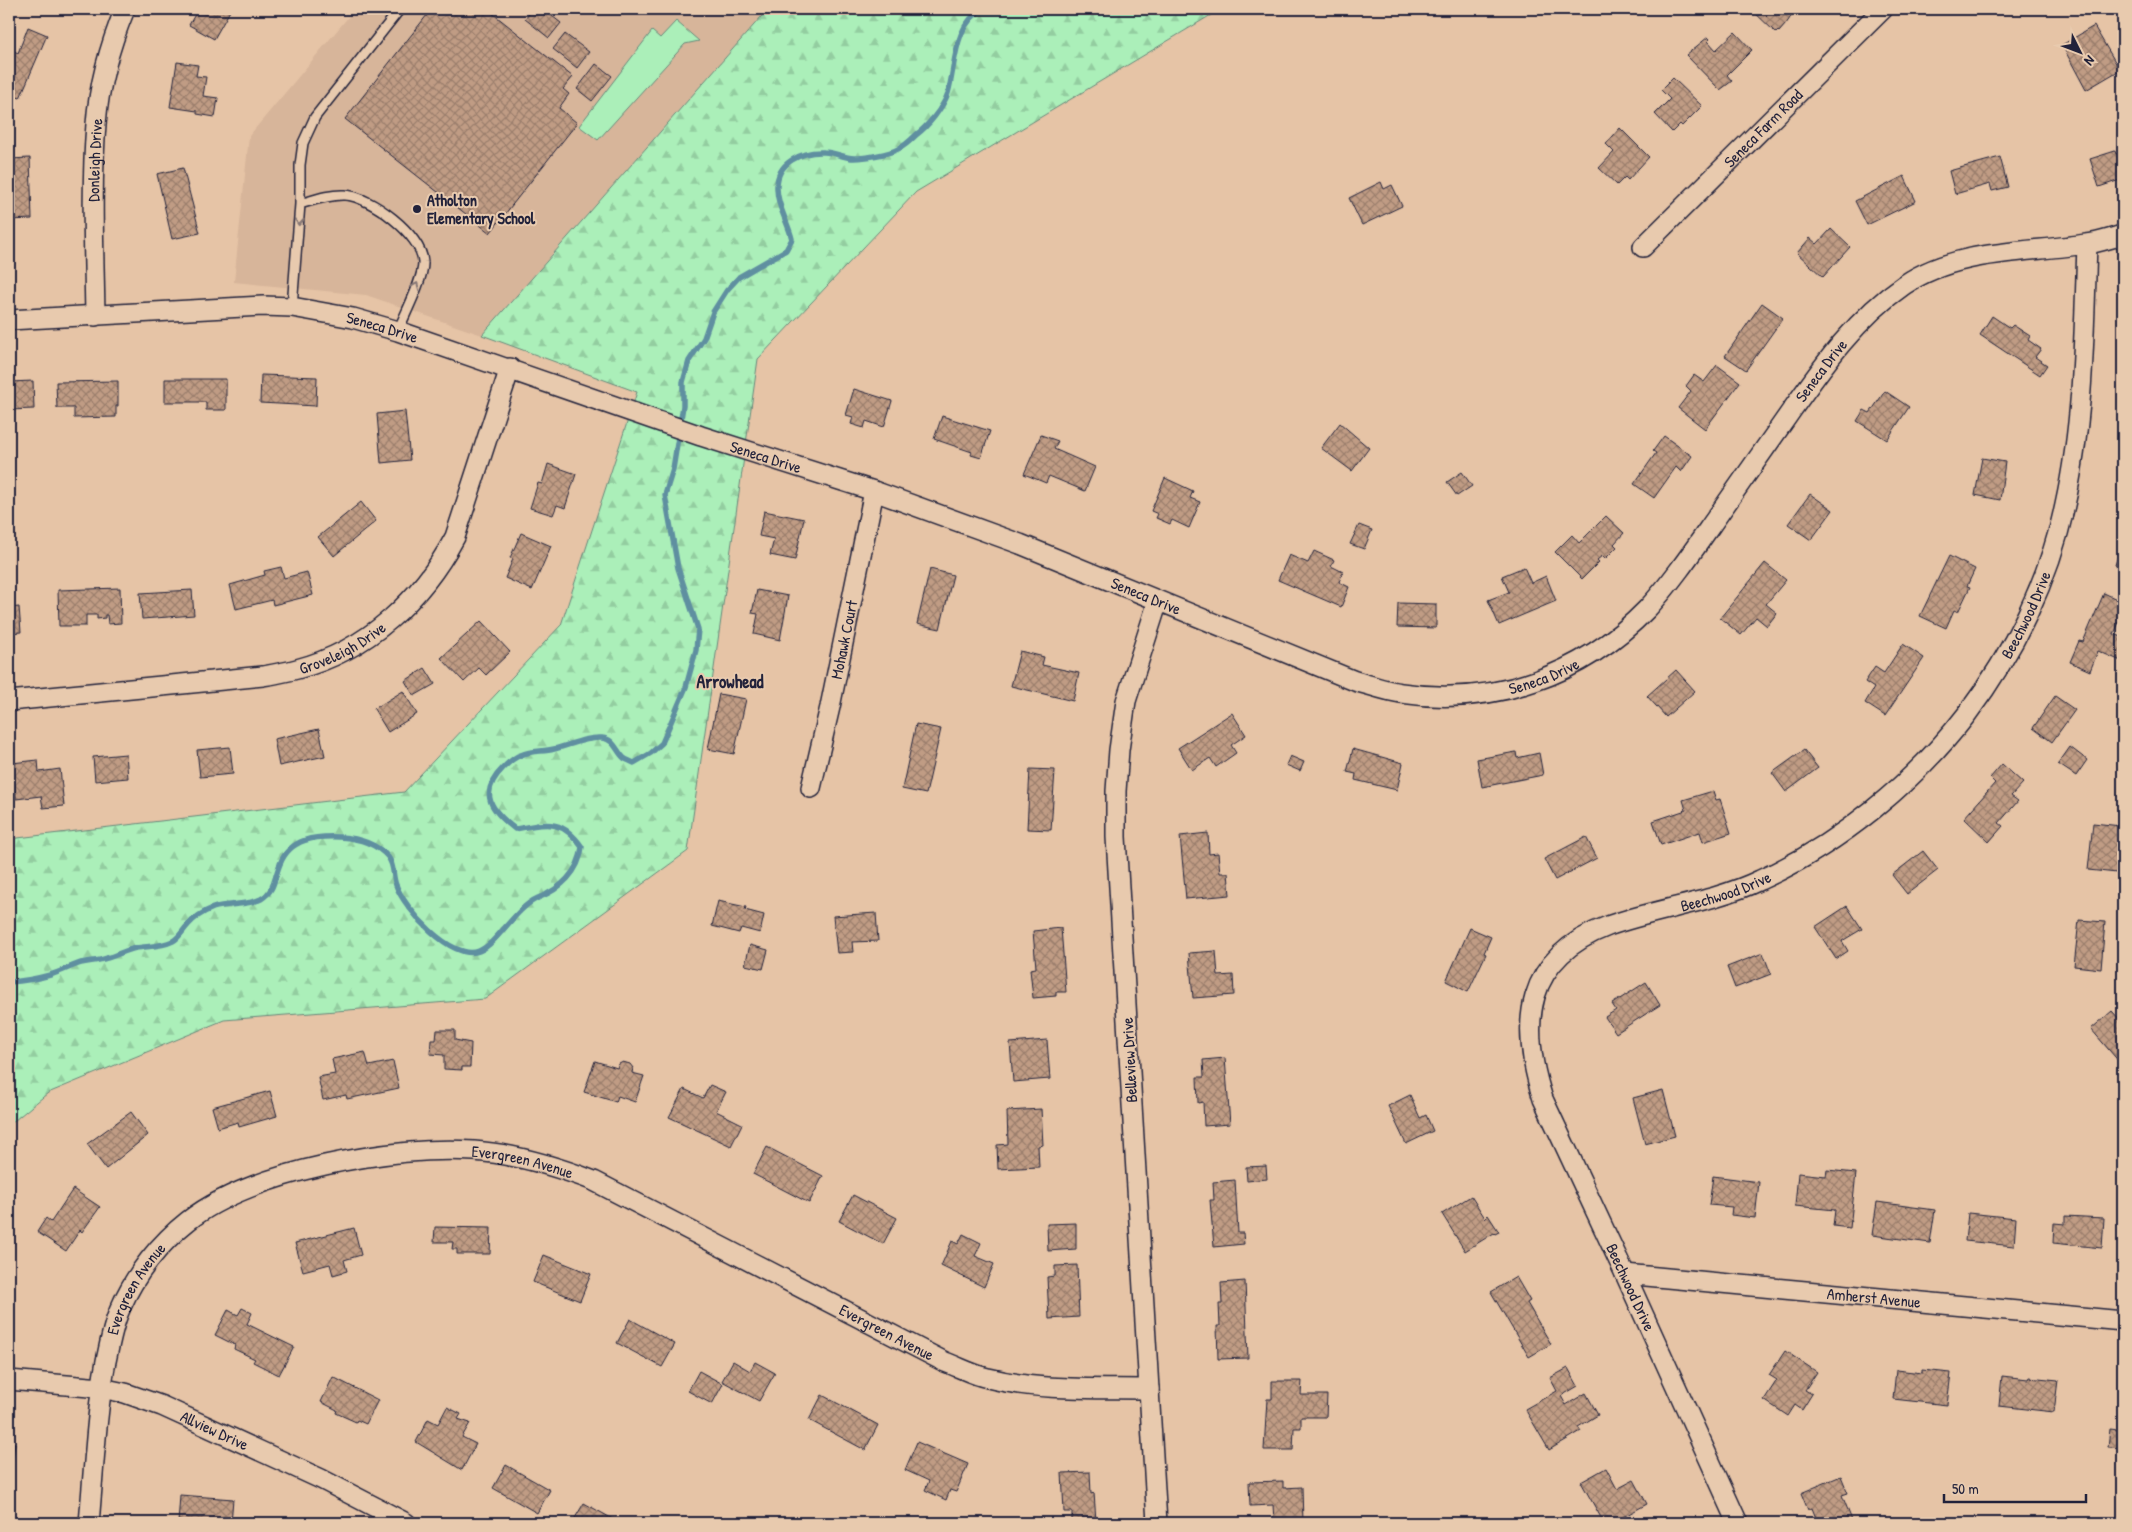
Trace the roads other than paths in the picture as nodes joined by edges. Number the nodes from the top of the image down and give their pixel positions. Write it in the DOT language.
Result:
graph roads {
  1 [pos="125,9"];
  2 [pos="400,9"];
  3 [pos="1883,9"];
  4 [pos="300,204"];
  5 [pos="2123,235"];
  6 [pos="2087,244"];
  7 [pos="1643,247"];
  8 [pos="292,307"];
  9 [pos="95,316"];
  10 [pos="9,320"];
  11 [pos="398,331"];
  12 [pos="510,368"];
  13 [pos="874,491"];
  14 [pos="1158,601"];
  15 [pos="9,701"];
  16 [pos="811,788"];
  17 [pos="1625,1274"];
  18 [pos="2123,1321"];
  19 [pos="9,1380"];
  20 [pos="101,1388"];
  21 [pos="1149,1389"];
  22 [pos="89,1523"];
  23 [pos="406,1523"];
  24 [pos="1157,1523"];
  25 [pos="1738,1523"];
  1 -- 9 [label="street, Donleigh Drive"];
  2 -- 4 [label="lane"];
  3 -- 7 [label="street, Seneca Farm Road"];
  4 -- 8 [label="lane, one-way"];
  11 -- 4 [label="lane, one-way"];
  5 -- 6 [label="street, Seneca Drive"];
  6 -- 14 [label="street, Seneca Drive"];
  6 -- 17 [label="street, Beechwood Drive"];
  8 -- 9 [label="street, Seneca Drive"];
  8 -- 11 [label="street, Seneca Drive"];
  9 -- 10 [label="street, Seneca Drive"];
  11 -- 12 [label="street, Seneca Drive"];
  12 -- 13 [label="street, Seneca Drive"];
  12 -- 15 [label="street, Groveleigh Drive"];
  13 -- 14 [label="street, Seneca Drive"];
  13 -- 16 [label="street, Mohawk Court"];
  14 -- 21 [label="street, Belleview Drive"];
  17 -- 18 [label="street, Amherst Avenue"];
  17 -- 25 [label="street, Beechwood Drive"];
  19 -- 20 [label="street, Allview Drive"];
  20 -- 21 [label="street, Evergreen Avenue"];
  20 -- 22 [label="street, Evergreen Avenue"];
  20 -- 23 [label="street, Allview Drive"];
  21 -- 24 [label="street, Belleview Drive"];
}
